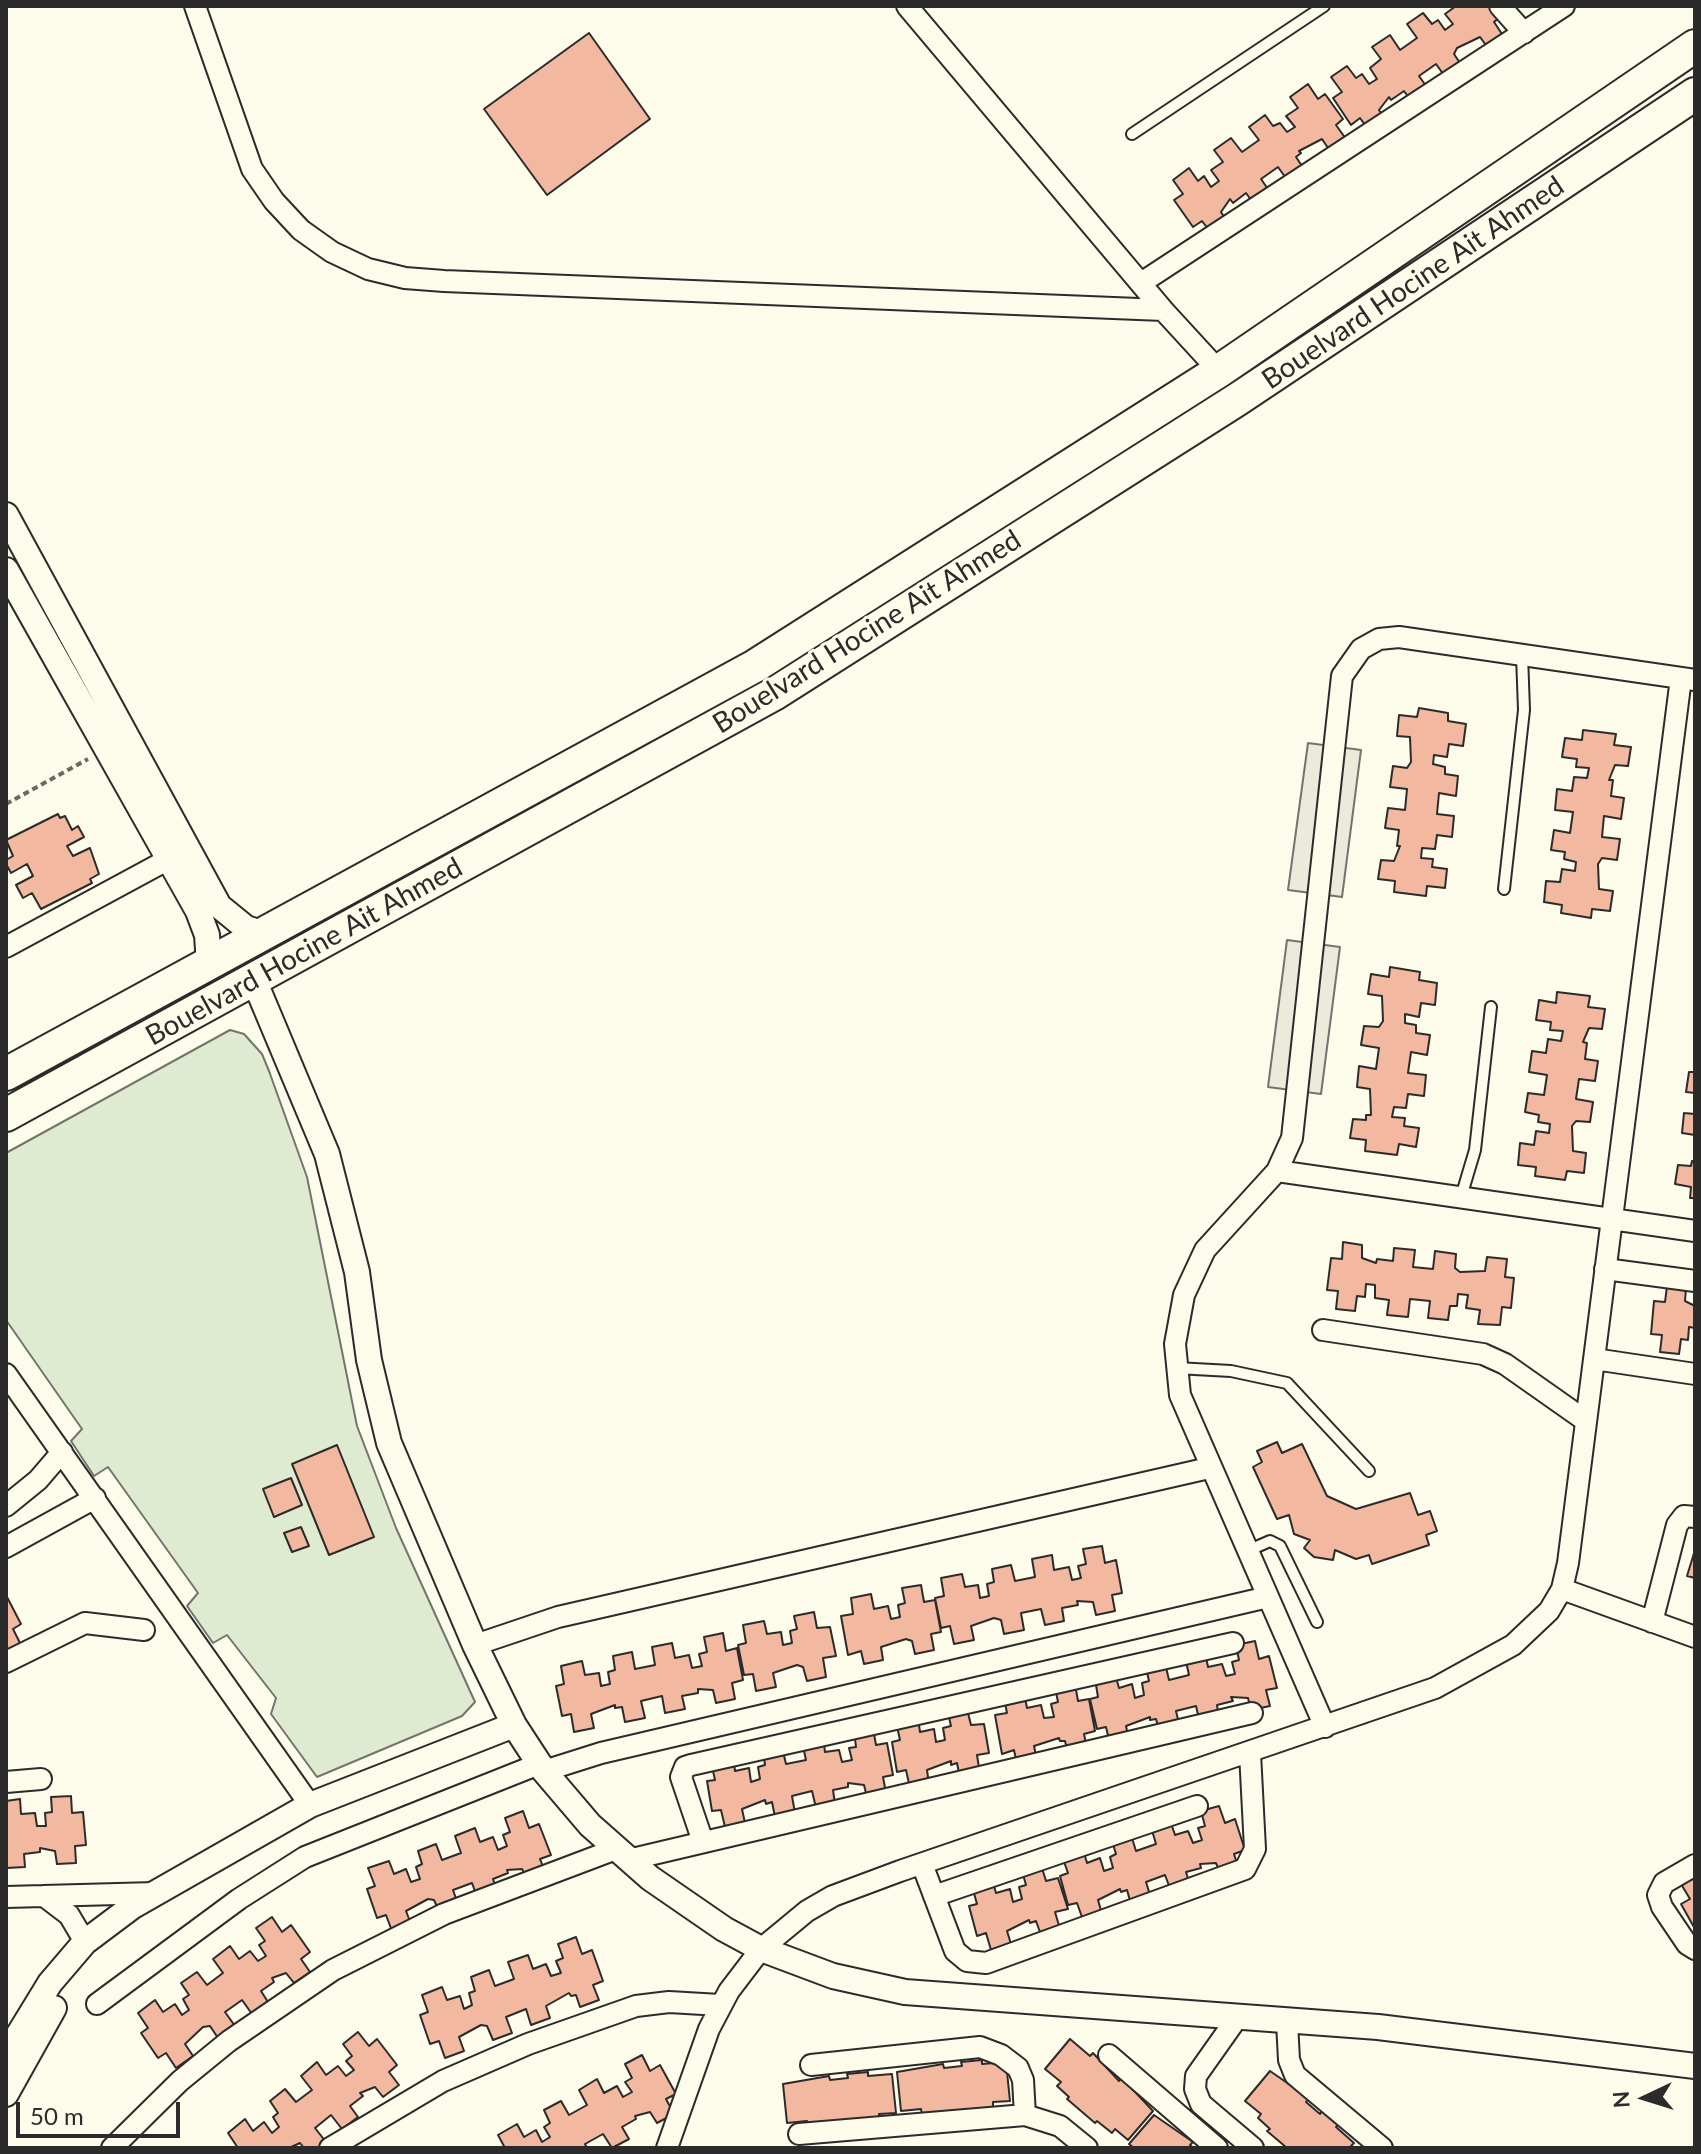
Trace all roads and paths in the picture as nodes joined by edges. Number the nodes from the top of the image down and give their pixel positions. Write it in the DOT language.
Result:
graph roads {
  1 [pos="195,6"];
  2 [pos="907,6"];
  3 [pos="1324,6"];
  4 [pos="1500,6"];
  5 [pos="1564,6"];
  6 [pos="1524,33"];
  7 [pos="1695,46"];
  8 [pos="1695,94"];
  9 [pos="1132,134"];
  10 [pos="1141,283"];
  11 [pos="1163,310"];
  12 [pos="1219,371"];
  13 [pos="6,515"];
  14 [pos="6,570"];
  15 [pos="1522,655"];
  16 [pos="1688,679"];
  17 [pos="105,749"];
  18 [pos="6,804"];
  19 [pos="178,854"];
  20 [pos="1504,889"];
  21 [pos="264,934"];
  22 [pos="6,947"];
  23 [pos="209,964"];
  24 [pos="254,980"];
  25 [pos="1491,1007"];
  26 [pos="6,1074"];
  27 [pos="6,1115"];
  28 [pos="1277,1171"];
  29 [pos="1461,1197"];
  30 [pos="1611,1219"];
  31 [pos="1695,1231"];
  32 [pos="1605,1269"];
  33 [pos="1695,1281"];
  34 [pos="1323,1330"];
  35 [pos="1594,1359"];
  36 [pos="1176,1368"];
  37 [pos="1695,1374"];
  38 [pos="7,1378"];
  39 [pos="1586,1421"];
  40 [pos="62,1452"];
  41 [pos="1209,1468"];
  42 [pos="1369,1471"];
  43 [pos="95,1498"];
  44 [pos="6,1506"];
  45 [pos="1695,1517"];
  46 [pos="6,1547"];
  47 [pos="1247,1551"];
  48 [pos="1562,1589"];
  49 [pos="1268,1597"];
  50 [pos="1317,1622"];
  51 [pos="1652,1622"];
  52 [pos="144,1630"];
  53 [pos="1695,1637"];
  54 [pos="1233,1643"];
  55 [pos="475,1645"];
  56 [pos="6,1662"];
  57 [pos="1252,1713"];
  58 [pos="514,1725"];
  59 [pos="1325,1727"];
  60 [pos="1250,1753"];
  61 [pos="541,1767"];
  62 [pos="41,1779"];
  63 [pos="6,1782"];
  64 [pos="310,1805"];
  65 [pos="1197,1806"];
  66 [pos="703,1842"];
  67 [pos="622,1855"];
  68 [pos="922,1864"];
  69 [pos="1695,1865"];
  70 [pos="155,1893"];
  71 [pos="44,1896"];
  72 [pos="934,1896"];
  73 [pos="6,1897"];
  74 [pos="85,1942"];
  75 [pos="761,1949"];
  76 [pos="1695,1949"];
  77 [pos="97,2004"];
  78 [pos="720,2005"];
  79 [pos="1237,2018"];
  80 [pos="1287,2022"];
  81 [pos="6,2055"];
  82 [pos="1109,2055"];
  83 [pos="811,2065"];
  84 [pos="1695,2066"];
  85 [pos="6,2094"];
  86 [pos="1025,2115"];
  87 [pos="799,2134"];
  88 [pos="112,2148"];
  89 [pos="330,2148"];
  90 [pos="667,2148"];
  91 [pos="1087,2148"];
  92 [pos="1217,2148"];
  93 [pos="1253,2148"];
  94 [pos="1382,2148"];
  1 -- 11 [label="street"];
  2 -- 10 [label="street"];
  3 -- 9 [label="lane"];
  4 -- 6 [label="street"];
  5 -- 6 [label="street"];
  6 -- 10 [label="street"];
  7 -- 12 [label="main road"];
  8 -- 24 [label="main road, Bouelvard Hocine Ait Ahmed"];
  10 -- 11 [label="street"];
  11 -- 12 [label="street"];
  12 -- 21 [label="main road"];
  13 -- 19 [label="street"];
  14 -- 17 [label="street"];
  15 -- 16 [label="street"];
  15 -- 20 [label="lane"];
  15 -- 28 [label="street"];
  16 -- 30 [label="street"];
  17 -- 18 [label="path"];
  17 -- 19 [label="street"];
  19 -- 21 [label="street"];
  19 -- 22 [label="street"];
  19 -- 23 [label="street"];
  21 -- 23 [label="main road"];
  23 -- 26 [label="main road"];
  24 -- 27 [label="main road, Bouelvard Hocine Ait Ahmed"];
  24 -- 55 [label="street"];
  25 -- 29 [label="lane"];
  28 -- 29 [label="street"];
  28 -- 36 [label="street"];
  29 -- 30 [label="street"];
  30 -- 31 [label="street"];
  30 -- 32 [label="street"];
  32 -- 33 [label="street"];
  32 -- 35 [label="street"];
  34 -- 39 [label="street"];
  35 -- 37 [label="street"];
  35 -- 39 [label="street"];
  36 -- 41 [label="street"];
  36 -- 42 [label="lane"];
  38 -- 40 [label="street"];
  39 -- 48 [label="street"];
  40 -- 43 [label="street"];
  40 -- 44 [label="street"];
  41 -- 47 [label="street"];
  41 -- 55 [label="street"];
  43 -- 46 [label="street"];
  43 -- 64 [label="street"];
  45 -- 51 [label="street"];
  47 -- 49 [label="street"];
  47 -- 50 [label="lane"];
  48 -- 51 [label="street"];
  48 -- 59 [label="street"];
  49 -- 59 [label="street"];
  49 -- 61 [label="street"];
  51 -- 53 [label="street"];
  52 -- 56 [label="street"];
  54 -- 66 [label="street"];
  55 -- 58 [label="street"];
  57 -- 66 [label="street"];
  58 -- 61 [label="street"];
  58 -- 64 [label="street"];
  59 -- 60 [label="street"];
  60 -- 68 [label="street"];
  60 -- 72 [label="street"];
  61 -- 67 [label="street"];
  61 -- 77 [label="street"];
  62 -- 63 [label="street"];
  64 -- 70 [label="street"];
  65 -- 72 [label="street"];
  66 -- 67 [label="street"];
  67 -- 75 [label="street"];
  67 -- 88 [label="street"];
  68 -- 72 [label="street"];
  68 -- 75 [label="street"];
  69 -- 76 [label="street"];
  70 -- 71 [label="street"];
  70 -- 74 [label="street"];
  70 -- 85 [label="street"];
  71 -- 73 [label="street"];
  71 -- 74 [label="street"];
  74 -- 81 [label="street"];
  75 -- 78 [label="street"];
  75 -- 79 [label="street"];
  78 -- 89 [label="street"];
  78 -- 90 [label="street"];
  79 -- 80 [label="street"];
  79 -- 93 [label="street"];
  80 -- 84 [label="street"];
  80 -- 94 [label="street"];
  82 -- 92 [label="street"];
  83 -- 86 [label="street"];
  86 -- 87 [label="street"];
  86 -- 91 [label="street"];
}
